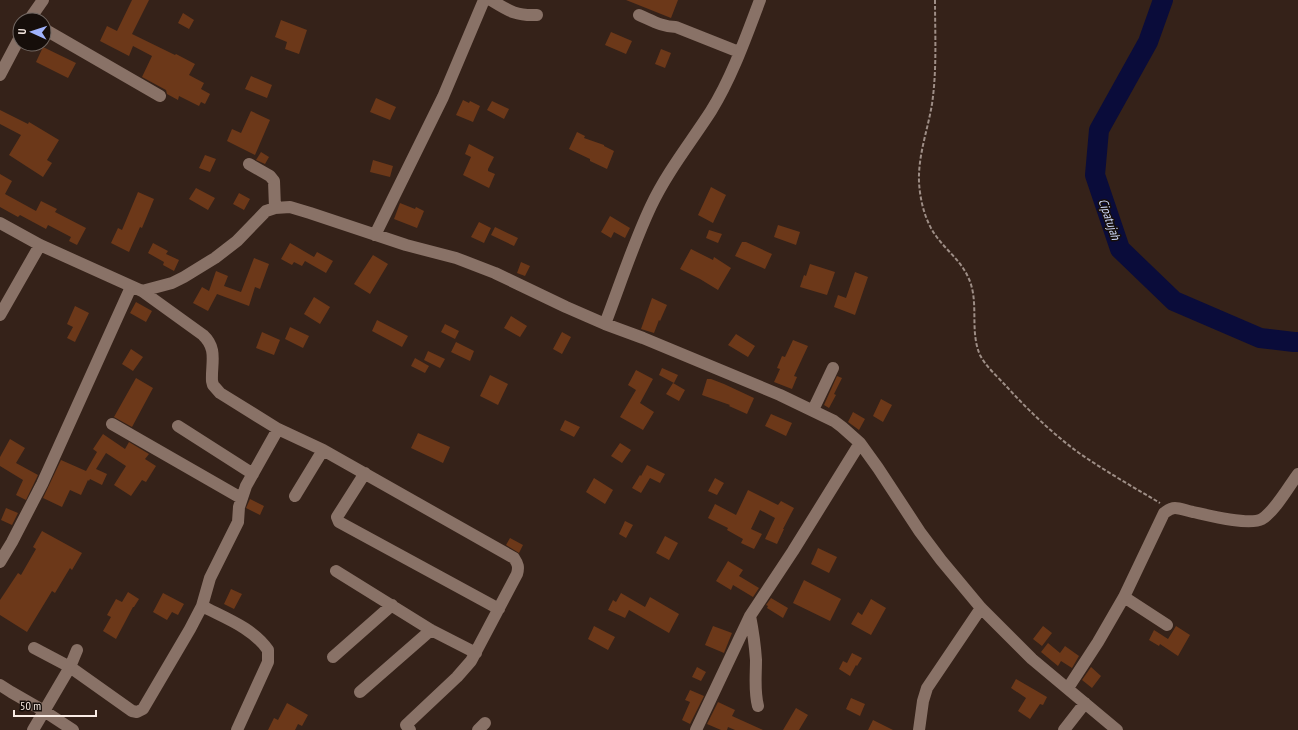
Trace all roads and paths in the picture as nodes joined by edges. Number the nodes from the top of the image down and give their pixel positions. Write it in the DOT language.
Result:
graph roads {
  1 [pos="43,0"];
  2 [pos="484,0"];
  3 [pos="491,0"];
  4 [pos="760,0"];
  5 [pos="935,0"];
  6 [pos="35,12"];
  7 [pos="537,14"];
  8 [pos="640,15"];
  9 [pos="52,34"];
  10 [pos="12,52"];
  11 [pos="739,52"];
  12 [pos="0,76"];
  13 [pos="160,96"];
  14 [pos="250,164"];
  15 [pos="274,208"];
  16 [pos="0,223"];
  17 [pos="375,235"];
  18 [pos="40,245"];
  19 [pos="136,289"];
  20 [pos="0,315"];
  21 [pos="605,324"];
  22 [pos="833,368"];
  23 [pos="813,410"];
  24 [pos="112,424"];
  25 [pos="178,426"];
  26 [pos="278,429"];
  27 [pos="860,443"];
  28 [pos="323,450"];
  29 [pos="365,473"];
  30 [pos="253,474"];
  31 [pos="1298,474"];
  32 [pos="295,496"];
  33 [pos="241,498"];
  34 [pos="1170,509"];
  35 [pos="0,562"];
  36 [pos="336,570"];
  37 [pos="1124,597"];
  38 [pos="392,605"];
  39 [pos="202,606"];
  40 [pos="981,608"];
  41 [pos="499,609"];
  42 [pos="750,616"];
  43 [pos="1167,624"];
  44 [pos="431,630"];
  45 [pos="34,648"];
  46 [pos="77,650"];
  47 [pos="476,653"];
  48 [pos="333,657"];
  49 [pos="70,667"];
  50 [pos="0,685"];
  51 [pos="1068,688"];
  52 [pos="360,692"];
  53 [pos="1085,703"];
  54 [pos="758,706"];
  55 [pos="44,711"];
  56 [pos="405,728"];
  57 [pos="33,730"];
  58 [pos="73,730"];
  59 [pos="238,730"];
  60 [pos="696,730"];
  61 [pos="919,730"];
  62 [pos="1064,730"];
  63 [pos="1117,730"];
  1 -- 6 [label="street"];
  2 -- 17 [label="street"];
  3 -- 7 [label="street"];
  4 -- 11 [label="street"];
  5 -- 34 [label="path"];
  8 -- 11 [label="street"];
  9 -- 13 [label="street"];
  10 -- 12 [label="street"];
  11 -- 21 [label="street"];
  14 -- 15 [label="street"];
  15 -- 17 [label="street"];
  15 -- 19 [label="street"];
  16 -- 18 [label="street"];
  17 -- 21 [label="street"];
  18 -- 19 [label="street"];
  18 -- 20 [label="street"];
  19 -- 26 [label="street"];
  19 -- 35 [label="street"];
  21 -- 23 [label="street"];
  22 -- 23 [label="street"];
  23 -- 27 [label="street"];
  24 -- 33 [label="street"];
  25 -- 30 [label="street"];
  26 -- 28 [label="street"];
  26 -- 30 [label="street"];
  27 -- 40 [label="street"];
  27 -- 42 [label="street"];
  28 -- 29 [label="street"];
  28 -- 32 [label="street"];
  29 -- 41 [label="street"];
  29 -- 41 [label="street"];
  30 -- 33 [label="street"];
  31 -- 34 [label="street"];
  33 -- 39 [label="street"];
  34 -- 37 [label="street"];
  36 -- 38 [label="street"];
  37 -- 43 [label="street"];
  37 -- 51 [label="street"];
  38 -- 44 [label="street"];
  38 -- 48 [label="street"];
  39 -- 49 [label="street"];
  39 -- 59 [label="street"];
  40 -- 51 [label="street"];
  40 -- 61 [label="street"];
  41 -- 47 [label="street"];
  42 -- 54 [label="street"];
  42 -- 60 [label="street"];
  44 -- 47 [label="street"];
  44 -- 52 [label="street"];
  45 -- 49 [label="street"];
  46 -- 49 [label="street"];
  47 -- 56 [label="street"];
  49 -- 55 [label="street"];
  50 -- 55 [label="street"];
  51 -- 53 [label="street"];
  53 -- 62 [label="street"];
  53 -- 63 [label="street"];
  55 -- 57 [label="street"];
  55 -- 58 [label="street"];
}
